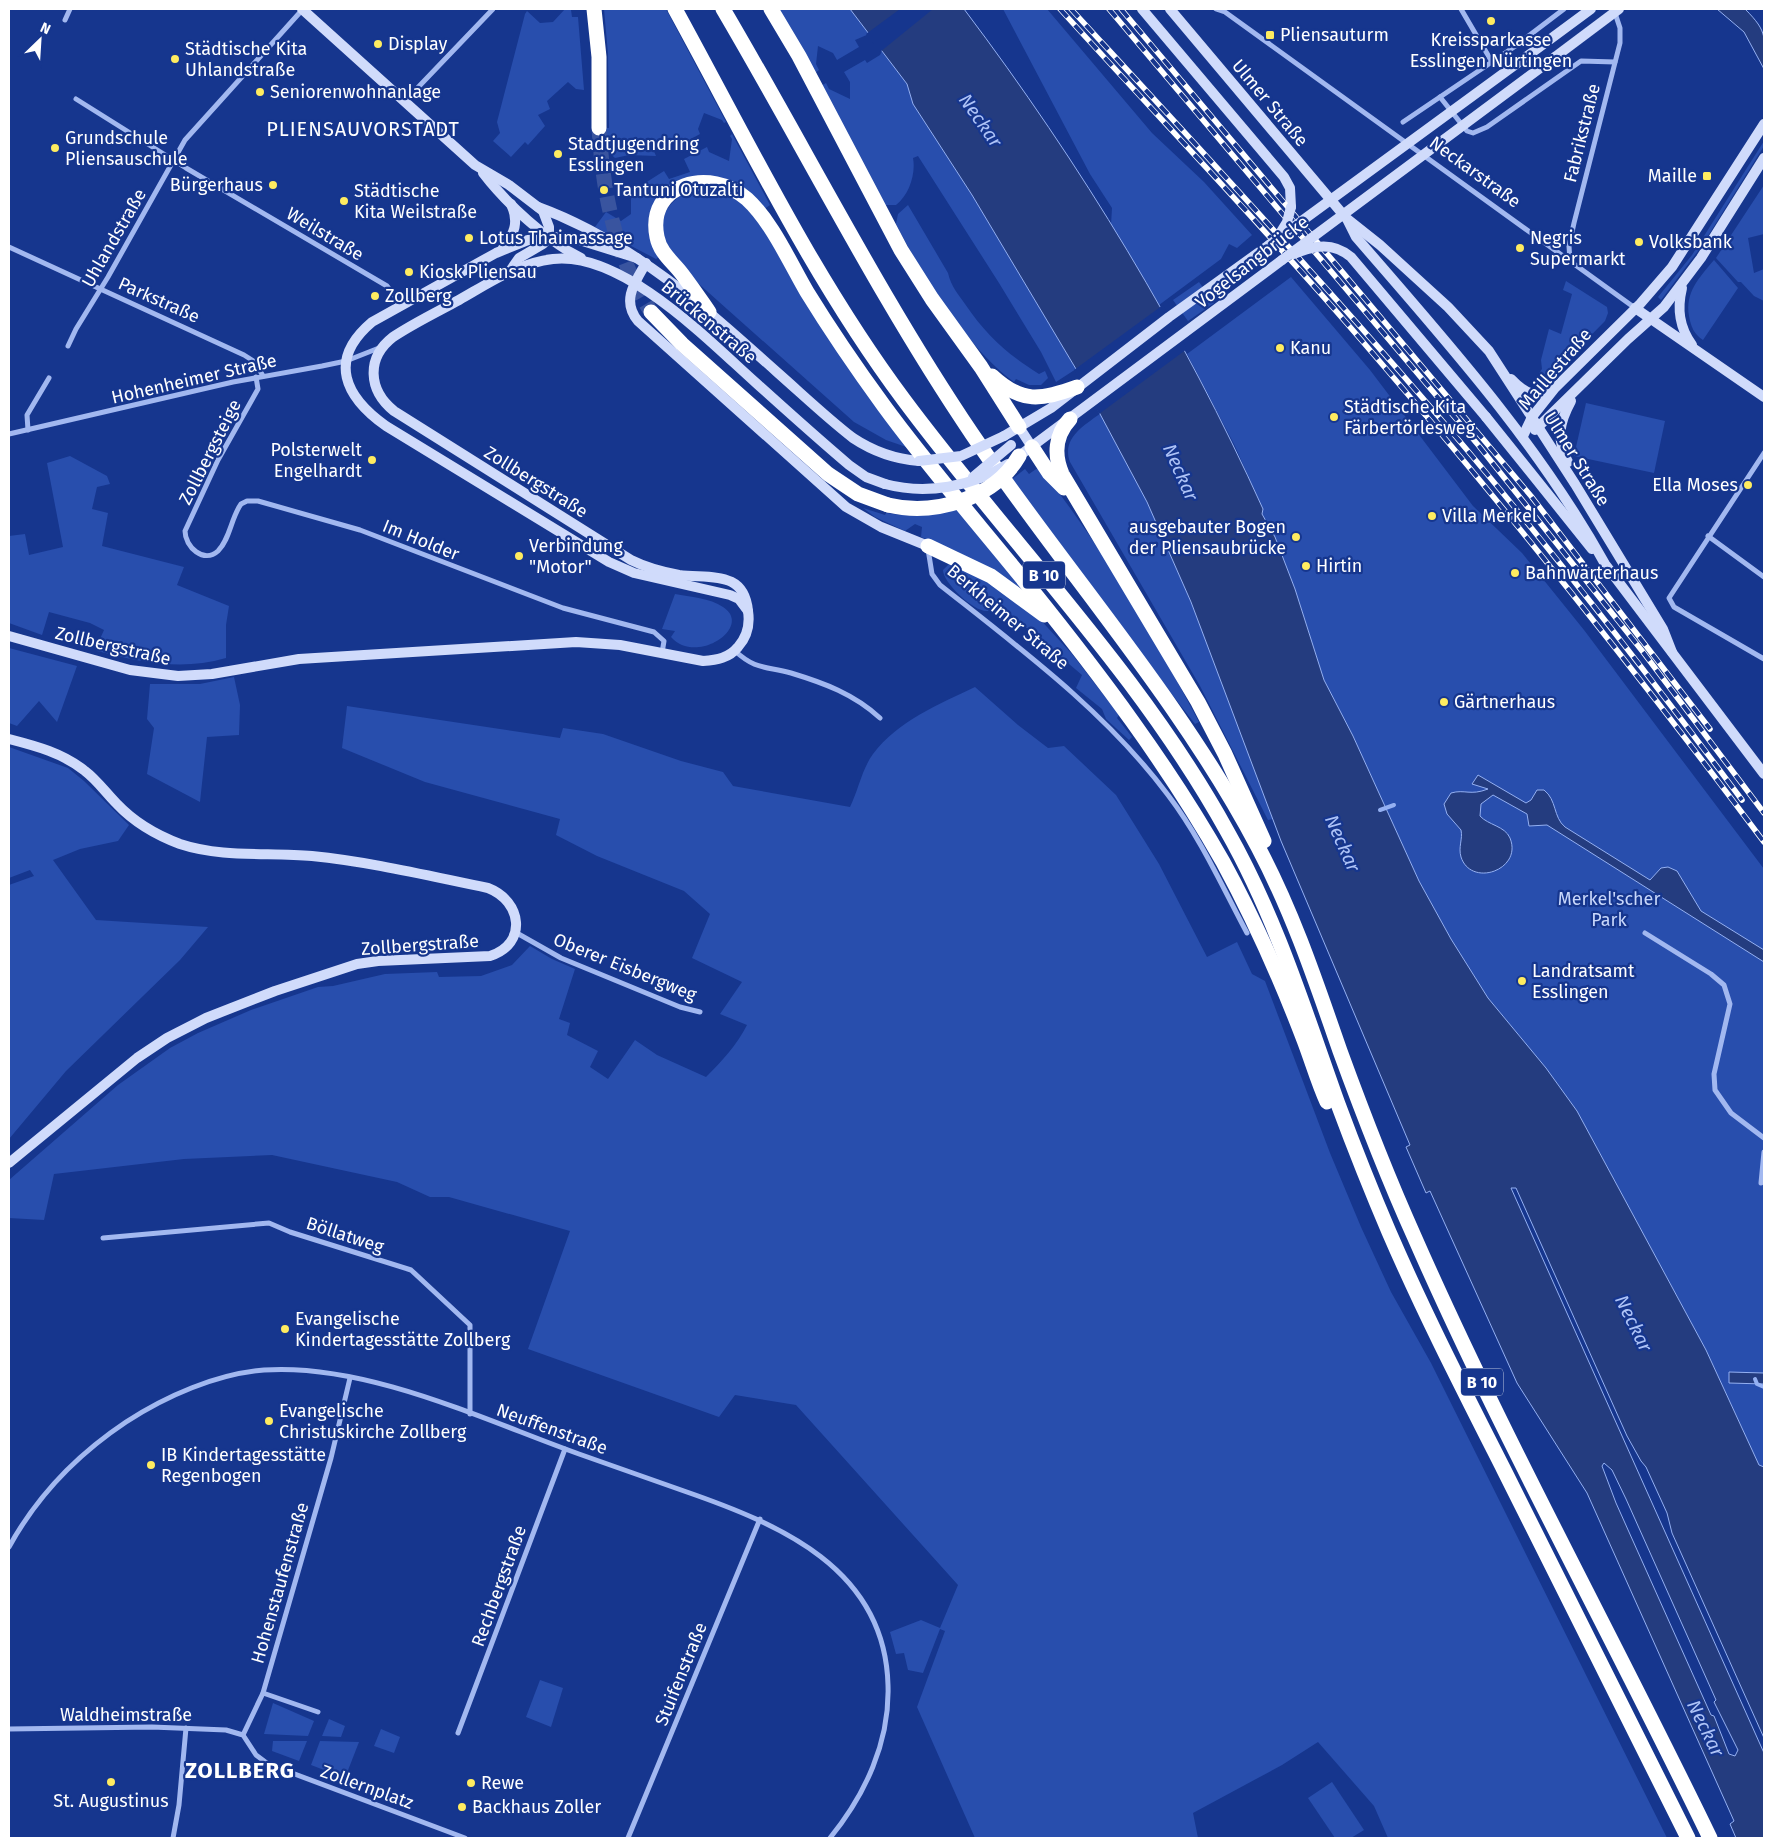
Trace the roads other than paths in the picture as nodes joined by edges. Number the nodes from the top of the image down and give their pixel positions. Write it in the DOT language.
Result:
graph roads {
  1 [pos="70,9"];
  2 [pos="302,9"];
  3 [pos="493,9"];
  4 [pos="594,9"];
  5 [pos="675,9"];
  6 [pos="723,9"];
  7 [pos="771,9"];
  8 [pos="1142,9"];
  9 [pos="1170,9"];
  10 [pos="1216,9"];
  11 [pos="1461,9"];
  12 [pos="1564,9"];
  13 [pos="1591,9"];
  14 [pos="1617,10"];
  15 [pos="65,20"];
  16 [pos="1492,62"];
  17 [pos="1615,62"];
  18 [pos="1440,97"];
  19 [pos="76,99"];
  20 [pos="404,102"];
  21 [pos="1402,122"];
  22 [pos="1764,124"];
  23 [pos="599,128"];
  24 [pos="1764,158"];
  25 [pos="174,160"];
  26 [pos="481,170"];
  27 [pos="509,201"];
  28 [pos="538,206"];
  29 [pos="1346,218"];
  30 [pos="549,237"];
  31 [pos="1269,245"];
  32 [pos="9,247"];
  33 [pos="502,250"];
  34 [pos="1282,260"];
  35 [pos="588,261"];
  36 [pos="642,261"];
  37 [pos="1570,261"];
  38 [pos="509,272"];
  39 [pos="1684,282"];
  40 [pos="634,284"];
  41 [pos="101,289"];
  42 [pos="401,304"];
  43 [pos="1636,308"];
  44 [pos="652,312"];
  45 [pos="709,312"];
  46 [pos="1652,320"];
  47 [pos="384,345"];
  48 [pos="68,346"];
  49 [pos="1696,350"];
  50 [pos="346,361"];
  51 [pos="1500,365"];
  52 [pos="981,367"];
  53 [pos="263,376"];
  54 [pos="256,377"];
  55 [pos="48,378"];
  56 [pos="1077,387"];
  57 [pos="1555,388"];
  58 [pos="1577,391"];
  59 [pos="1764,397"];
  60 [pos="1048,402"];
  61 [pos="1532,417"];
  62 [pos="1064,425"];
  63 [pos="1019,427"];
  64 [pos="1539,428"];
  65 [pos="28,430"];
  66 [pos="9,434"];
  67 [pos="1523,436"];
  68 [pos="1021,450"];
  69 [pos="1764,453"];
  70 [pos="885,484"];
  71 [pos="1575,484"];
  72 [pos="1076,500"];
  73 [pos="1708,536"];
  74 [pos="185,539"];
  75 [pos="928,546"];
  76 [pos="1605,564"];
  77 [pos="1764,577"];
  78 [pos="749,614"];
  79 [pos="1066,634"];
  80 [pos="9,636"];
  81 [pos="735,651"];
  82 [pos="1672,652"];
  83 [pos="662,653"];
  84 [pos="1764,659"];
  85 [pos="880,718"];
  86 [pos="9,739"];
  87 [pos="1764,774"];
  88 [pos="1289,910"];
  89 [pos="515,932"];
  90 [pos="1246,933"];
  91 [pos="1646,933"];
  92 [pos="700,1012"];
  93 [pos="1764,1138"];
  94 [pos="1764,1152"];
  95 [pos="9,1163"];
  96 [pos="1362,1167"];
  97 [pos="1761,1183"];
  98 [pos="103,1238"];
  99 [pos="350,1378"];
  100 [pos="470,1414"];
  101 [pos="565,1449"];
  102 [pos="760,1520"];
  103 [pos="9,1547"];
  104 [pos="263,1693"];
  105 [pos="318,1712"];
  106 [pos="9,1728"];
  107 [pos="186,1728"];
  108 [pos="458,1733"];
  109 [pos="243,1735"];
  110 [pos="173,1838"];
  111 [pos="465,1838"];
  112 [pos="628,1838"];
  113 [pos="830,1838"];
  114 [pos="1688,1838"];
  115 [pos="1710,1838"];
  1 -- 15 [label="street"];
  2 -- 20 [label="main road"];
  2 -- 25 [label="street, Uhlandstraße"];
  3 -- 20 [label="street"];
  4 -- 23 [label="highway"];
  5 -- 96 [label="highway, B 10"];
  6 -- 88 [label="highway, B 10"];
  7 -- 52 [label="highway"];
  8 -- 31 [label="main road, bridge"];
  9 -- 29 [label="main road, Ulmer Straße"];
  10 -- 37 [label="street, Neckarstraße"];
  11 -- 16 [label="street"];
  12 -- 16 [label="street"];
  13 -- 31 [label="main road, Vogelsangbrücke, bridge"];
  14 -- 17 [label="street, Fabrikstraße"];
  14 -- 34 [label="main road, Vogelsangbrücke, bridge"];
  16 -- 18 [label="street"];
  17 -- 18 [label="street"];
  17 -- 37 [label="street, Fabrikstraße"];
  18 -- 21 [label="street"];
  19 -- 25 [label="street, Weilstraße"];
  20 -- 26 [label="main road"];
  22 -- 43 [label="main road, Maillestraße"];
  24 -- 39 [label="main road, Maillestraße"];
  25 -- 41 [label="street, Uhlandstraße"];
  25 -- 42 [label="street, Weilstraße"];
  26 -- 27 [label="main road"];
  26 -- 28 [label="main road, Brückenstraße"];
  27 -- 30 [label="main road"];
  27 -- 33 [label="main road"];
  28 -- 30 [label="main road"];
  28 -- 36 [label="main road, Brückenstraße"];
  29 -- 51 [label="main road, Ulmer Straße"];
  29 -- 67 [label="main road, Ulmer Straße"];
  30 -- 33 [label="main road, Brückenstraße"];
  30 -- 35 [label="main road"];
  30 -- 36 [label="main road, Brückenstraße"];
  30 -- 38 [label="main road"];
  31 -- 56 [label="main road, Vogelsangbrücke"];
  32 -- 41 [label="street, Parkstraße"];
  33 -- 42 [label="main road, Brückenstraße"];
  34 -- 62 [label="main road, Vogelsangbrücke"];
  34 -- 76 [label="main road, bridge"];
  35 -- 38 [label="main road, Brückenstraße"];
  35 -- 40 [label="main road, Brückenstraße"];
  36 -- 40 [label="main road"];
  36 -- 45 [label="main road, Brückenstraße"];
  37 -- 43 [label="street, Neckarstraße"];
  38 -- 47 [label="main road, Brückenstraße"];
  39 -- 46 [label="main road, Maillestraße"];
  39 -- 49 [label="main road"];
  40 -- 70 [label="main road, Brückenstraße"];
  40 -- 75 [label="main road"];
  41 -- 48 [label="street, Uhlandstraße"];
  41 -- 53 [label="street, Parkstraße"];
  42 -- 50 [label="main road, Brückenstraße"];
  43 -- 46 [label="main road, Neckarstraße"];
  43 -- 57 [label="main road, Maillestraße"];
  44 -- 68 [label="highway, bridge"];
  45 -- 63 [label="main road, Brückenstraße, bridge"];
  45 -- 79 [label="highway"];
  46 -- 49 [label="main road, Neckarstraße"];
  46 -- 58 [label="main road, Maillestraße"];
  47 -- 50 [label="street, Hohenheimer Straße"];
  47 -- 78 [label="main road, Zollbergstraße"];
  49 -- 59 [label="main road, Neckarstraße"];
  50 -- 53 [label="street, Hohenheimer Straße"];
  50 -- 78 [label="main road, Zollbergstraße"];
  51 -- 57 [label="main road"];
  51 -- 61 [label="main road, Ulmer Straße"];
  52 -- 60 [label="highway"];
  52 -- 63 [label="highway"];
  53 -- 54 [label="street, Hohenheimer Straße"];
  54 -- 65 [label="street, Hohenheimer Straße"];
  54 -- 74 [label="street, Zollbergsteige"];
  55 -- 65 [label="street"];
  56 -- 60 [label="highway"];
  57 -- 61 [label="main road, Maillestraße"];
  58 -- 64 [label="main road, Maillestraße"];
  58 -- 71 [label="main road"];
  60 -- 63 [label="main road"];
  61 -- 64 [label="main road, Ulmer Straße"];
  61 -- 67 [label="main road, Maillestraße"];
  62 -- 68 [label="main road, Vogelsangbrücke"];
  62 -- 72 [label="highway"];
  63 -- 68 [label="main road"];
  63 -- 68 [label="main road"];
  64 -- 67 [label="main road, Maillestraße"];
  64 -- 71 [label="main road, Ulmer Straße"];
  65 -- 66 [label="street, Hohenheimer Straße"];
  67 -- 76 [label="main road, Ulmer Straße"];
  68 -- 70 [label="main road, Vogelsangbrücke, bridge"];
  68 -- 72 [label="highway"];
  69 -- 73 [label="street"];
  71 -- 82 [label="main road, Ulmer Straße"];
  72 -- 88 [label="highway"];
  73 -- 77 [label="street"];
  73 -- 84 [label="street"];
  74 -- 83 [label="street, Im Holder"];
  75 -- 79 [label="highway"];
  75 -- 90 [label="street, Berkheimer Straße"];
  76 -- 82 [label="main road, Ulmer Straße"];
  78 -- 81 [label="main road, Zollbergstraße"];
  79 -- 96 [label="highway"];
  80 -- 83 [label="main road, Zollbergstraße"];
  81 -- 83 [label="main road, Zollbergstraße"];
  81 -- 85 [label="street"];
  82 -- 87 [label="main road, Ulmer Straße"];
  86 -- 89 [label="main road"];
  88 -- 115 [label="highway, B 10"];
  89 -- 92 [label="street, Oberer Eisbergweg"];
  89 -- 95 [label="main road, Zollbergstraße"];
  91 -- 93 [label="street"];
  94 -- 97 [label="street"];
  96 -- 114 [label="highway, B 10"];
  98 -- 100 [label="street, Böllatweg"];
  99 -- 100 [label="street, Neuffenstraße"];
  99 -- 103 [label="street, Neuffenstraße"];
  99 -- 104 [label="street, Hohenstaufenstraße"];
  100 -- 101 [label="street, Neuffenstraße"];
  101 -- 102 [label="street, Neuffenstraße"];
  101 -- 108 [label="street, Rechbergstraße"];
  102 -- 112 [label="street, Stuifenstraße"];
  102 -- 113 [label="street, Neuffenstraße"];
  104 -- 105 [label="street"];
  104 -- 109 [label="street, Hohenstaufenstraße"];
  106 -- 107 [label="street, Waldheimstraße"];
  107 -- 109 [label="street, Waldheimstraße"];
  107 -- 110 [label="street"];
  109 -- 111 [label="street, Zollernplatz"];
}
